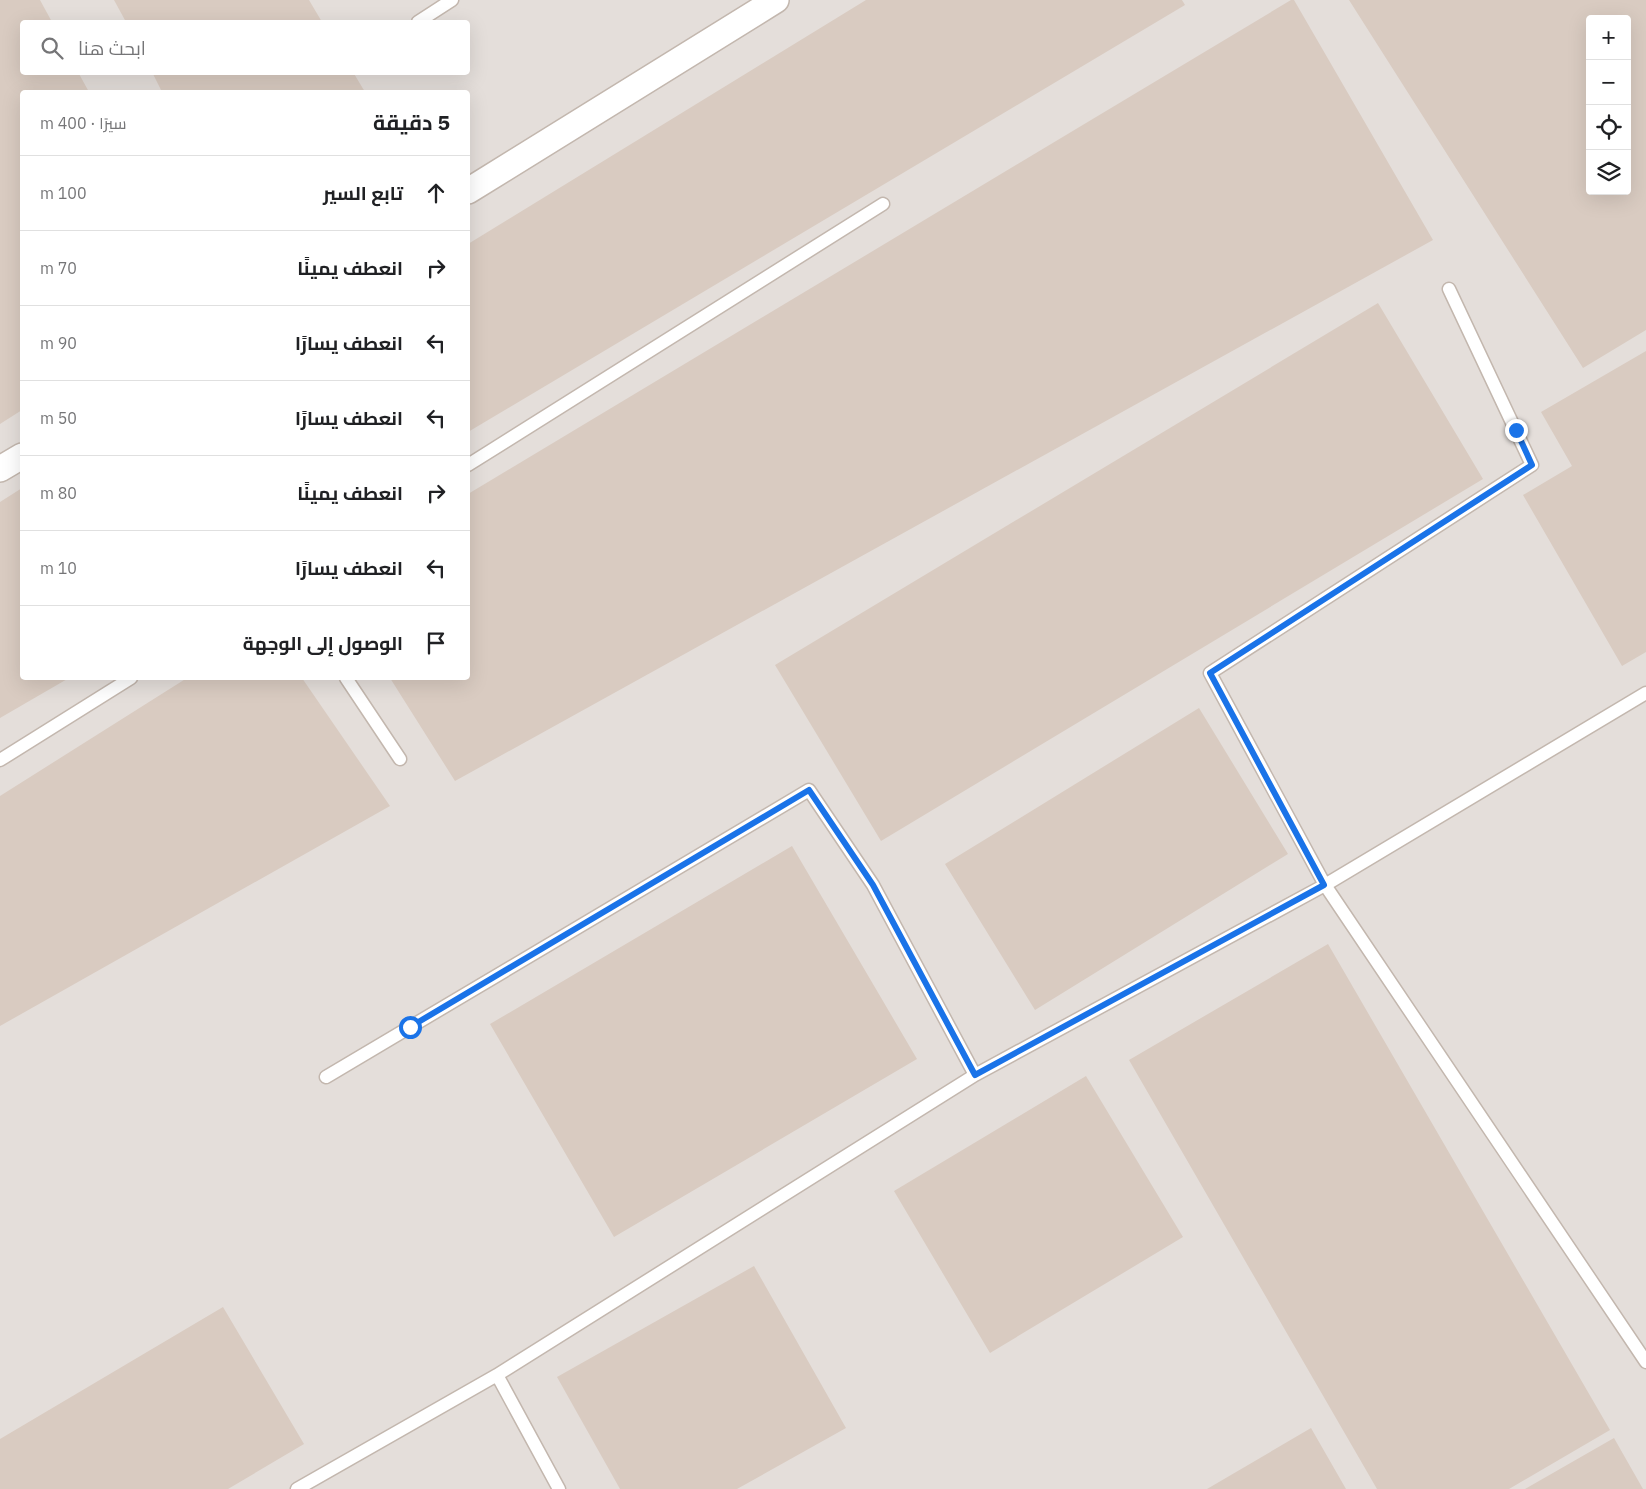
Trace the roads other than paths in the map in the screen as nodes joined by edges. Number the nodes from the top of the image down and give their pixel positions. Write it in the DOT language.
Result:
graph roads {
  1 [pos="452,0"];
  2 [pos="776,0"];
  3 [pos="750,7"];
  4 [pos="421,20"];
  5 [pos="470,190"];
  6 [pos="883,204"];
  7 [pos="1449,289"];
  8 [pos="20,457"];
  9 [pos="470,464"];
  10 [pos="0,469"];
  11 [pos="129,680"];
  12 [pos="347,680"];
  13 [pos="1646,693"];
  14 [pos="400,759"];
  15 [pos="0,760"];
  16 [pos="1324,885"];
  17 [pos="975,1075"];
  18 [pos="326,1076"];
  19 [pos="1646,1362"];
  20 [pos="497,1375"];
  21 [pos="297,1489"];
  22 [pos="559,1489"];
  1 -- 4 [label="lane"];
  2 -- 3 [label="street"];
  3 -- 5 [label="street"];
  6 -- 9 [label="lane"];
  7 -- 16 [label="lane"];
  8 -- 10 [label="street"];
  11 -- 15 [label="lane"];
  12 -- 14 [label="lane"];
  13 -- 16 [label="lane"];
  16 -- 17 [label="lane"];
  16 -- 19 [label="lane"];
  17 -- 18 [label="lane"];
  17 -- 20 [label="lane"];
  20 -- 21 [label="lane"];
  20 -- 22 [label="lane"];
}
